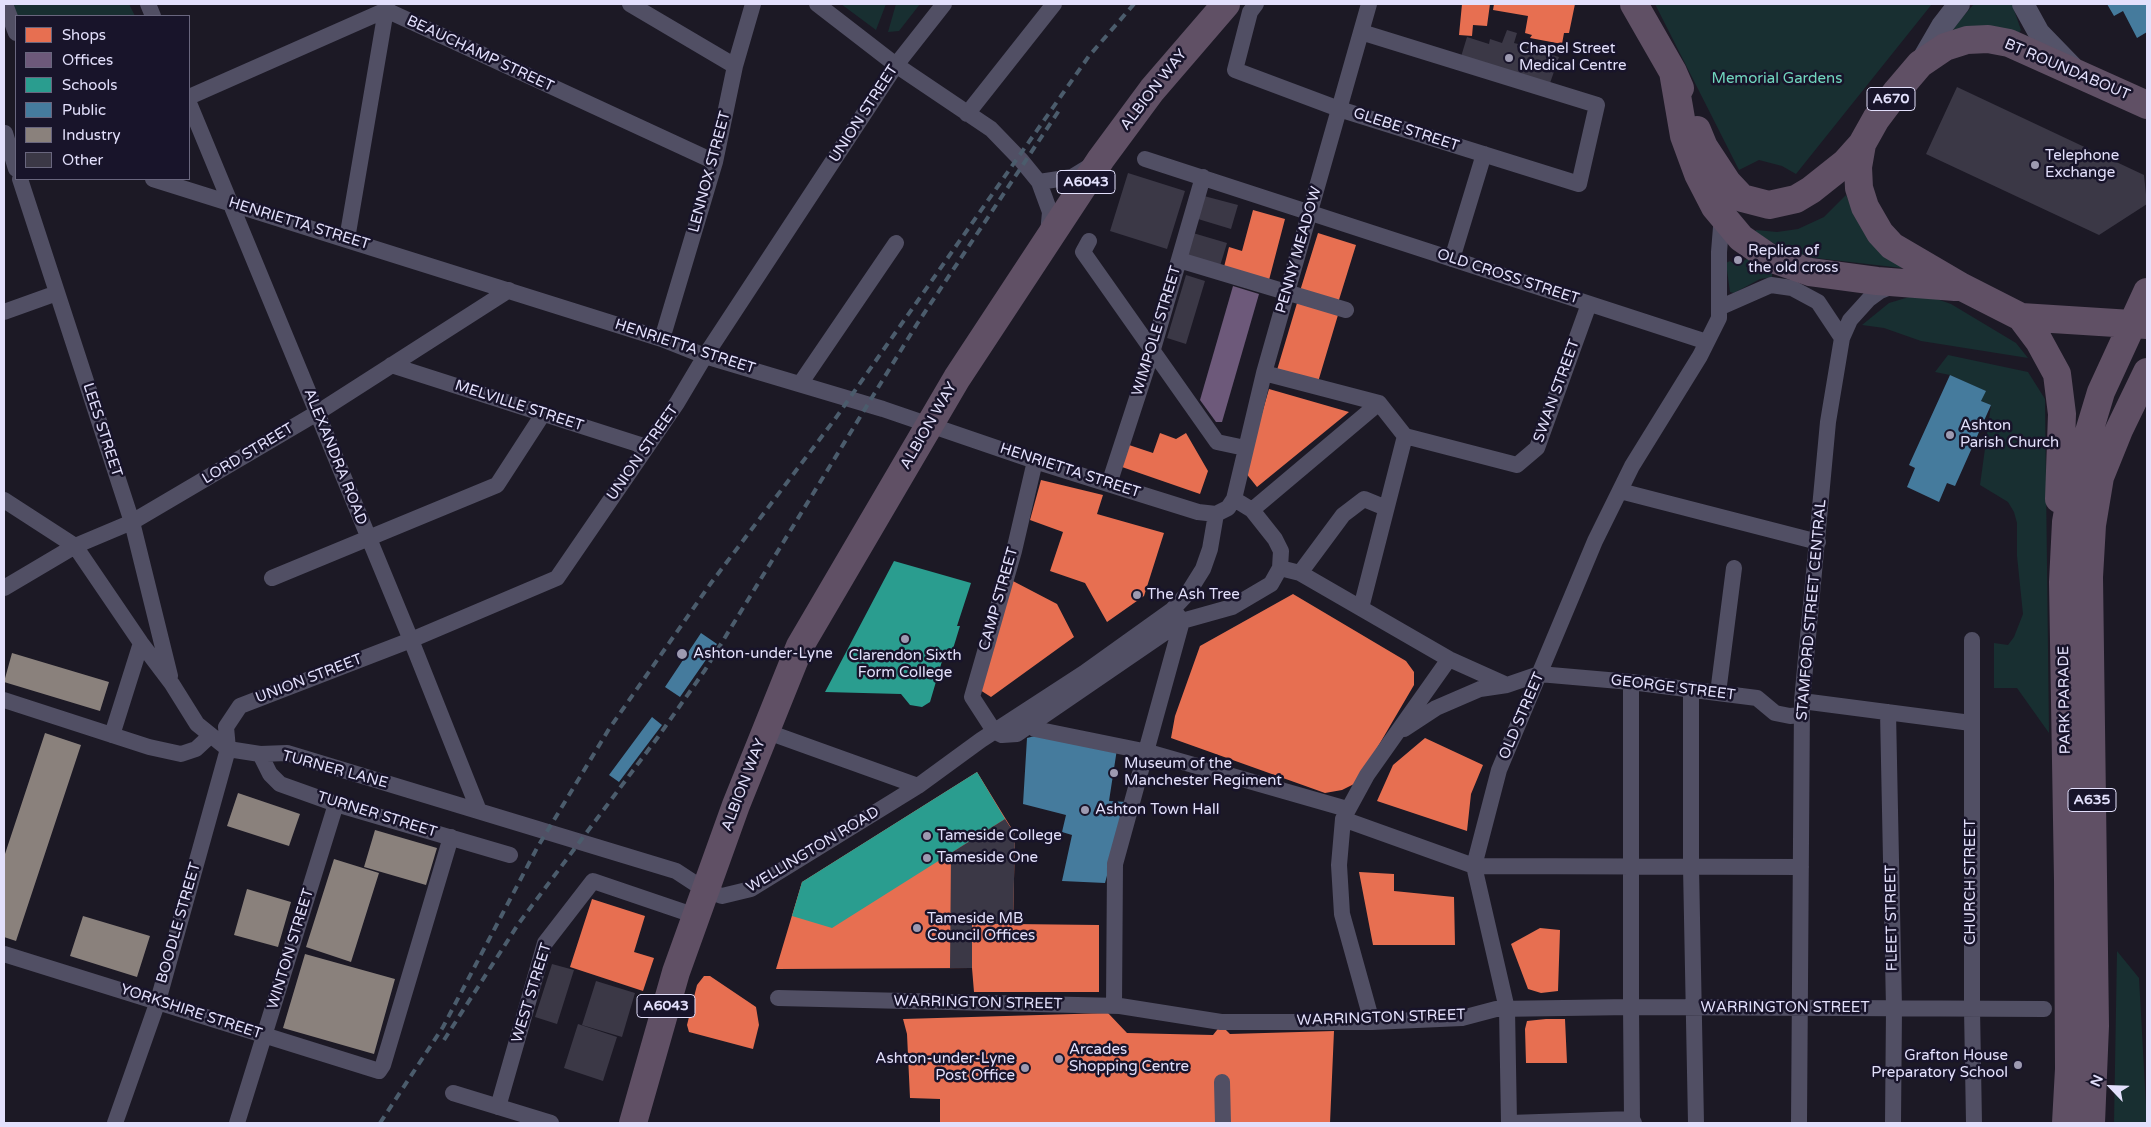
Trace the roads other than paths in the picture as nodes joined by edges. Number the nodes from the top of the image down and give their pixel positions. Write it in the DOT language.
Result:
graph roads {
  1 [pos="5,4"];
  2 [pos="630,4"];
  3 [pos="753,4"];
  4 [pos="816,4"];
  5 [pos="944,4"];
  6 [pos="1054,4"];
  7 [pos="1226,4"];
  8 [pos="1256,4"];
  9 [pos="1367,4"];
  10 [pos="1634,4"];
  11 [pos="1959,4"];
  12 [pos="2023,4"];
  13 [pos="386,7"];
  14 [pos="15,30"];
  15 [pos="1361,32"];
  16 [pos="1920,64"];
  17 [pos="896,65"];
  18 [pos="735,66"];
  19 [pos="1673,72"];
  20 [pos="2080,73"];
  21 [pos="2105,86"];
  22 [pos="2147,86"];
  23 [pos="190,97"];
  24 [pos="190,105"];
  25 [pos="2147,105"];
  26 [pos="1340,109"];
  27 [pos="967,114"];
  28 [pos="8,134"];
  29 [pos="1862,144"];
  30 [pos="1484,154"];
  31 [pos="1101,159"];
  32 [pos="1145,159"];
  33 [pos="715,162"];
  34 [pos="15,165"];
  35 [pos="1203,177"];
  36 [pos="20,180"];
  37 [pos="156,180"];
  38 [pos="1039,182"];
  39 [pos="230,202"];
  40 [pos="1310,212"];
  41 [pos="1722,215"];
  42 [pos="347,239"];
  43 [pos="1048,240"];
  44 [pos="1089,241"];
  45 [pos="896,243"];
  46 [pos="1452,259"];
  47 [pos="1179,260"];
  48 [pos="1906,283"];
  49 [pos="1962,287"];
  50 [pos="510,290"];
  51 [pos="1287,292"];
  52 [pos="2147,292"];
  53 [pos="57,293"];
  54 [pos="1589,304"];
  55 [pos="1721,307"];
  56 [pos="1346,310"];
  57 [pos="4,312"];
  58 [pos="2021,317"];
  59 [pos="2142,323"];
  60 [pos="1842,338"];
  61 [pos="662,339"];
  62 [pos="1707,342"];
  63 [pos="1153,349"];
  64 [pos="705,356"];
  65 [pos="392,365"];
  66 [pos="2147,372"];
  67 [pos="1264,373"];
  68 [pos="800,384"];
  69 [pos="1379,403"];
  70 [pos="317,413"];
  71 [pos="543,414"];
  72 [pos="931,425"];
  73 [pos="1405,436"];
  74 [pos="647,447"];
  75 [pos="1245,448"];
  76 [pos="1035,461"];
  77 [pos="1109,484"];
  78 [pos="1620,491"];
  79 [pos="1234,498"];
  80 [pos="4,500"];
  81 [pos="1388,502"];
  82 [pos="1252,510"];
  83 [pos="1216,514"];
  84 [pos="132,522"];
  85 [pos="369,538"];
  86 [pos="1818,542"];
  87 [pos="75,546"];
  88 [pos="1280,568"];
  89 [pos="1734,568"];
  90 [pos="1300,573"];
  91 [pos="272,578"];
  92 [pos="2063,582"];
  93 [pos="4,588"];
  94 [pos="1361,608"];
  95 [pos="1177,615"];
  96 [pos="411,640"];
  97 [pos="1972,640"];
  98 [pos="141,643"];
  99 [pos="1449,659"];
  100 [pos="1539,674"];
  101 [pos="1631,682"];
  102 [pos="172,684"];
  103 [pos="1507,685"];
  104 [pos="1691,688"];
  105 [pos="1718,692"];
  106 [pos="4,700"];
  107 [pos="1802,708"];
  108 [pos="1888,712"];
  109 [pos="1971,723"];
  110 [pos="1032,725"];
  111 [pos="765,731"];
  112 [pos="994,731"];
  113 [pos="1396,734"];
  114 [pos="112,735"];
  115 [pos="210,736"];
  116 [pos="228,749"];
  117 [pos="1148,752"];
  118 [pos="260,754"];
  119 [pos="918,786"];
  120 [pos="336,804"];
  121 [pos="479,812"];
  122 [pos="1345,814"];
  123 [pos="451,838"];
  124 [pos="510,855"];
  125 [pos="1474,866"];
  126 [pos="1630,866"];
  127 [pos="1691,867"];
  128 [pos="1801,867"];
  129 [pos="705,890"];
  130 [pos="696,916"];
  131 [pos="4,954"];
  132 [pos="778,998"];
  133 [pos="158,1001"];
  134 [pos="1114,1005"];
  135 [pos="1631,1007"];
  136 [pos="1694,1008"];
  137 [pos="1799,1008"];
  138 [pos="1894,1008"];
  139 [pos="1507,1009"];
  140 [pos="1972,1009"];
  141 [pos="2044,1009"];
  142 [pos="1372,1022"];
  143 [pos="264,1036"];
  144 [pos="1222,1082"];
  145 [pos="453,1093"];
  146 [pos="498,1107"];
  147 [pos="1633,1121"];
  148 [pos="114,1123"];
  149 [pos="237,1123"];
  150 [pos="551,1123"];
  151 [pos="633,1123"];
  152 [pos="1223,1123"];
  153 [pos="1509,1123"];
  154 [pos="1696,1123"];
  155 [pos="1799,1123"];
  156 [pos="1893,1123"];
  157 [pos="1974,1123"];
  158 [pos="2066,1123"];
  159 [pos="2091,1123"];
  1 -- 14 [label="street"];
  2 -- 18 [label="street"];
  3 -- 18 [label="street, LENNOX STREET"];
  4 -- 17 [label="street"];
  5 -- 17 [label="street, UNION STREET"];
  6 -- 27 [label="street"];
  7 -- 31 [label="highway, ALBION WAY / A6043"];
  8 -- 26 [label="street, GLEBE STREET"];
  9 -- 15 [label="street, PENNY MEADOW"];
  10 -- 19 [label="highway, A670"];
  11 -- 16 [label="main road"];
  12 -- 20 [label="main road"];
  13 -- 23 [label="street"];
  13 -- 33 [label="street, BEAUCHAMP STREET"];
  13 -- 42 [label="street"];
  15 -- 26 [label="street, PENNY MEADOW"];
  15 -- 30 [label="street, GLEBE STREET"];
  16 -- 20 [label="highway, BT ROUNDABOUT / A670"];
  16 -- 29 [label="highway, BT ROUNDABOUT / A670"];
  17 -- 27 [label="street"];
  17 -- 64 [label="street, UNION STREET"];
  18 -- 33 [label="street, LENNOX STREET"];
  19 -- 29 [label="highway, A670"];
  19 -- 41 [label="highway, A670"];
  20 -- 21 [label="highway, BT ROUNDABOUT / A670"];
  21 -- 22 [label="highway"];
  21 -- 25 [label="highway, BT ROUNDABOUT / A670"];
  24 -- 39 [label="street, ALEXANDRA ROAD"];
  26 -- 30 [label="street, GLEBE STREET"];
  26 -- 40 [label="street, PENNY MEADOW"];
  27 -- 38 [label="street"];
  28 -- 34 [label="street"];
  29 -- 49 [label="highway, BT ROUNDABOUT / A670"];
  30 -- 46 [label="street"];
  31 -- 38 [label="street"];
  31 -- 43 [label="highway, ALBION WAY / A6043"];
  32 -- 35 [label="street, OLD CROSS STREET"];
  33 -- 61 [label="street, LENNOX STREET"];
  35 -- 40 [label="street, OLD CROSS STREET"];
  35 -- 47 [label="street, WIMPOLE STREET"];
  36 -- 53 [label="street, LEES STREET"];
  37 -- 39 [label="street, HENRIETTA STREET"];
  38 -- 43 [label="street"];
  39 -- 42 [label="street, HENRIETTA STREET"];
  39 -- 70 [label="street, ALEXANDRA ROAD"];
  40 -- 46 [label="street, OLD CROSS STREET"];
  40 -- 51 [label="street, PENNY MEADOW"];
  41 -- 48 [label="highway, A670"];
  41 -- 55 [label="street"];
  42 -- 50 [label="street, HENRIETTA STREET"];
  43 -- 72 [label="highway, ALBION WAY / A6043"];
  44 -- 63 [label="street"];
  45 -- 68 [label="street"];
  46 -- 54 [label="street, OLD CROSS STREET"];
  47 -- 51 [label="street"];
  47 -- 63 [label="street, WIMPOLE STREET"];
  48 -- 49 [label="highway, A670"];
  48 -- 60 [label="street, STAMFORD STREET CENTRAL"];
  49 -- 58 [label="highway, BT ROUNDABOUT / A670"];
  50 -- 61 [label="street, HENRIETTA STREET"];
  50 -- 65 [label="street, LORD STREET"];
  51 -- 56 [label="street"];
  51 -- 67 [label="street, PENNY MEADOW"];
  52 -- 59 [label="highway, PARK PARADE / A635"];
  53 -- 57 [label="street"];
  53 -- 84 [label="street, LEES STREET"];
  54 -- 62 [label="street, OLD CROSS STREET"];
  54 -- 73 [label="street, SWAN STREET"];
  55 -- 60 [label="street"];
  55 -- 62 [label="street, OLD STREET"];
  58 -- 59 [label="highway, BT ROUNDABOUT / A670"];
  58 -- 92 [label="highway"];
  59 -- 92 [label="highway, PARK PARADE / A635"];
  60 -- 86 [label="street, STAMFORD STREET CENTRAL"];
  61 -- 64 [label="street, HENRIETTA STREET"];
  62 -- 78 [label="street, OLD STREET"];
  63 -- 75 [label="street"];
  63 -- 77 [label="street, WIMPOLE STREET"];
  64 -- 68 [label="street, HENRIETTA STREET"];
  64 -- 74 [label="street, UNION STREET"];
  65 -- 70 [label="street, LORD STREET"];
  65 -- 71 [label="street, MELVILLE STREET"];
  66 -- 159 [label="highway, PARK PARADE / A635"];
  67 -- 69 [label="street"];
  67 -- 75 [label="street, PENNY MEADOW"];
  68 -- 72 [label="street, HENRIETTA STREET"];
  69 -- 73 [label="street"];
  69 -- 82 [label="street"];
  70 -- 84 [label="street, LORD STREET"];
  70 -- 85 [label="street, ALEXANDRA ROAD"];
  71 -- 74 [label="street, MELVILLE STREET"];
  71 -- 85 [label="street"];
  72 -- 76 [label="street, HENRIETTA STREET"];
  72 -- 111 [label="highway, ALBION WAY / A6043"];
  73 -- 81 [label="street"];
  74 -- 96 [label="street, UNION STREET"];
  75 -- 79 [label="street, PENNY MEADOW"];
  76 -- 77 [label="street, HENRIETTA STREET"];
  76 -- 112 [label="street, CAMP STREET"];
  77 -- 83 [label="street, HENRIETTA STREET"];
  78 -- 86 [label="street"];
  78 -- 100 [label="street, OLD STREET"];
  79 -- 82 [label="street"];
  79 -- 83 [label="street"];
  80 -- 87 [label="street, TURNER LANE"];
  81 -- 90 [label="street"];
  81 -- 94 [label="street"];
  82 -- 88 [label="street"];
  83 -- 95 [label="street, WELLINGTON ROAD"];
  84 -- 87 [label="street, LORD STREET"];
  84 -- 102 [label="street, LEES STREET"];
  85 -- 91 [label="street"];
  85 -- 96 [label="street, ALEXANDRA ROAD"];
  86 -- 107 [label="street, STAMFORD STREET CENTRAL"];
  87 -- 93 [label="street, LORD STREET"];
  87 -- 98 [label="street, TURNER LANE"];
  88 -- 90 [label="street"];
  88 -- 95 [label="street"];
  89 -- 105 [label="street"];
  90 -- 94 [label="street"];
  92 -- 158 [label="highway, PARK PARADE / A635"];
  94 -- 99 [label="street"];
  95 -- 110 [label="street, WELLINGTON ROAD"];
  95 -- 112 [label="street, WELLINGTON ROAD"];
  95 -- 117 [label="street"];
  96 -- 116 [label="street, UNION STREET"];
  96 -- 121 [label="street, ALEXANDRA ROAD"];
  97 -- 109 [label="street, CHURCH STREET"];
  98 -- 102 [label="street, TURNER LANE"];
  98 -- 114 [label="street"];
  99 -- 103 [label="street"];
  99 -- 113 [label="street"];
  100 -- 101 [label="street, GEORGE STREET"];
  100 -- 103 [label="street"];
  100 -- 125 [label="street, OLD STREET"];
  101 -- 104 [label="street, GEORGE STREET"];
  101 -- 126 [label="street"];
  102 -- 115 [label="street, TURNER LANE"];
  103 -- 113 [label="street"];
  104 -- 105 [label="street, GEORGE STREET"];
  104 -- 127 [label="street"];
  105 -- 107 [label="street, GEORGE STREET"];
  106 -- 114 [label="street"];
  107 -- 108 [label="street, GEORGE STREET"];
  107 -- 128 [label="street, STAMFORD STREET CENTRAL"];
  108 -- 109 [label="street, GEORGE STREET"];
  108 -- 138 [label="street, FLEET STREET"];
  109 -- 140 [label="street, CHURCH STREET"];
  110 -- 112 [label="street, WELLINGTON ROAD"];
  110 -- 117 [label="street"];
  111 -- 119 [label="street"];
  111 -- 129 [label="highway, ALBION WAY / A6043"];
  112 -- 119 [label="street, WELLINGTON ROAD"];
  113 -- 122 [label="street"];
  114 -- 115 [label="street"];
  115 -- 116 [label="street, TURNER LANE"];
  116 -- 118 [label="street, TURNER LANE"];
  116 -- 133 [label="street, BOODLE STREET"];
  117 -- 122 [label="street"];
  117 -- 134 [label="street"];
  118 -- 120 [label="street, TURNER STREET"];
  118 -- 121 [label="street, TURNER LANE"];
  119 -- 129 [label="street, WELLINGTON ROAD"];
  120 -- 123 [label="street, TURNER STREET"];
  120 -- 143 [label="street, WINTON STREET"];
  121 -- 129 [label="street, TURNER LANE"];
  122 -- 125 [label="street"];
  122 -- 142 [label="street"];
  123 -- 124 [label="street, TURNER STREET"];
  123 -- 143 [label="street, YORKSHIRE STREET"];
  125 -- 126 [label="street"];
  125 -- 139 [label="street, OLD STREET"];
  126 -- 127 [label="street"];
  126 -- 135 [label="street"];
  127 -- 128 [label="street"];
  127 -- 136 [label="street"];
  128 -- 137 [label="street, STAMFORD STREET CENTRAL"];
  129 -- 130 [label="highway, A6043"];
  130 -- 146 [label="street, WEST STREET"];
  130 -- 151 [label="highway, A6043"];
  131 -- 133 [label="street, YORKSHIRE STREET"];
  132 -- 134 [label="street, WARRINGTON STREET"];
  133 -- 143 [label="street, YORKSHIRE STREET"];
  133 -- 148 [label="street, BOODLE STREET"];
  134 -- 142 [label="street, WARRINGTON STREET"];
  135 -- 136 [label="street, WARRINGTON STREET"];
  135 -- 139 [label="street, WARRINGTON STREET"];
  135 -- 147 [label="street"];
  136 -- 137 [label="street, WARRINGTON STREET"];
  136 -- 154 [label="street"];
  137 -- 138 [label="street, WARRINGTON STREET"];
  137 -- 155 [label="street, STAMFORD STREET CENTRAL"];
  138 -- 140 [label="street, WARRINGTON STREET"];
  138 -- 156 [label="street, FLEET STREET"];
  139 -- 142 [label="street, WARRINGTON STREET"];
  139 -- 153 [label="street, OLD STREET"];
  140 -- 141 [label="street, WARRINGTON STREET"];
  140 -- 157 [label="street, CHURCH STREET"];
  143 -- 149 [label="street, WINTON STREET"];
  144 -- 152 [label="street"];
  145 -- 146 [label="street"];
  146 -- 150 [label="street"];
  147 -- 153 [label="street"];
}
